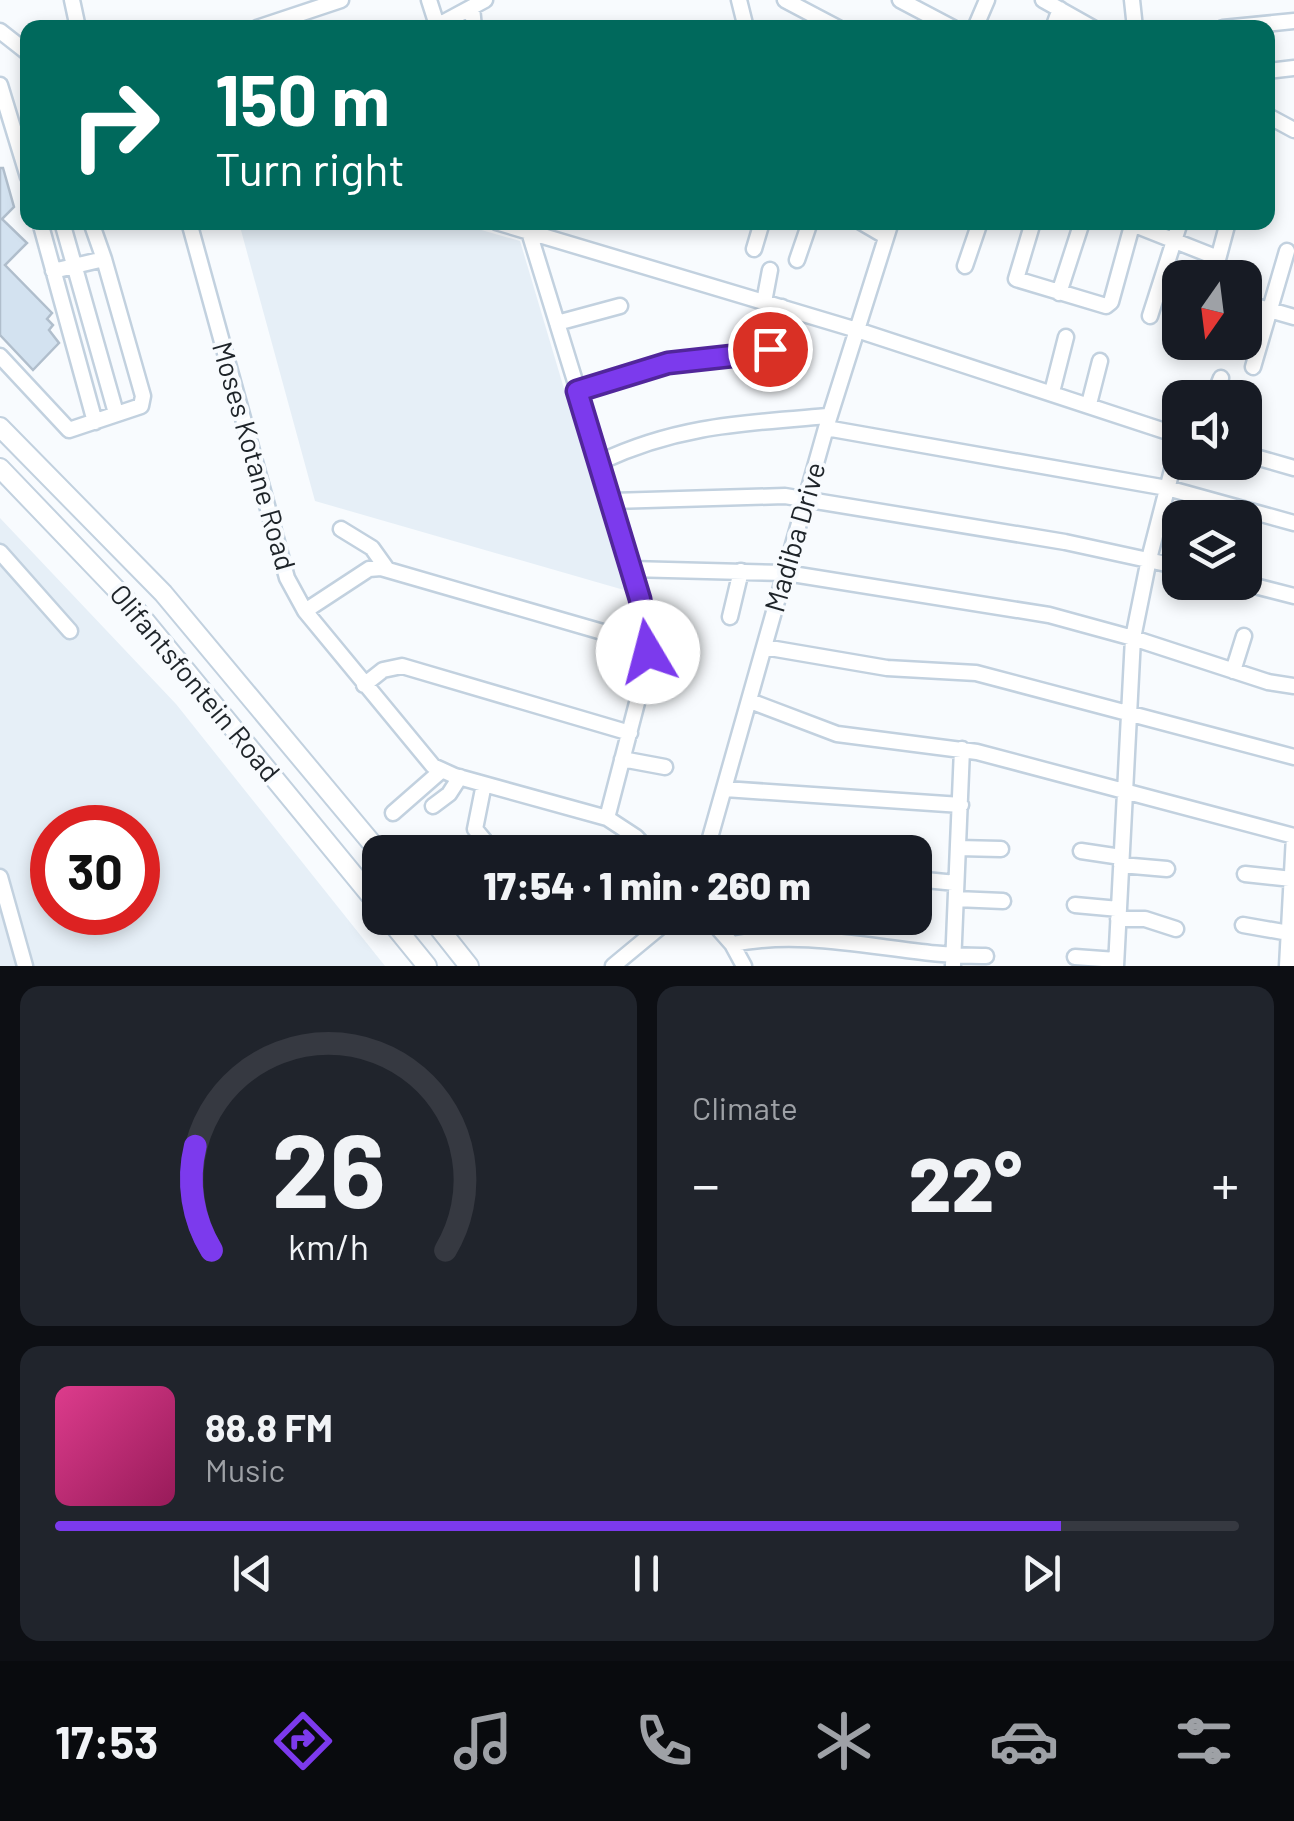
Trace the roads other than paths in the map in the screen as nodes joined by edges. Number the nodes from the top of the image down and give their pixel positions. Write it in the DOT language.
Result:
graph roads {
  1 [pos="341,0"];
  2 [pos="786,0"];
  3 [pos="900,0"];
  4 [pos="1043,0"];
  5 [pos="479,3"];
  6 [pos="1060,9"];
  7 [pos="281,20"];
  8 [pos="446,20"];
  9 [pos="823,20"];
  10 [pos="938,20"];
  11 [pos="1056,20"];
  12 [pos="1079,20"];
  13 [pos="0,31"];
  14 [pos="20,47"];
  15 [pos="0,85"];
  16 [pos="20,151"];
  17 [pos="42,230"];
  18 [pos="64,230"];
  19 [pos="94,230"];
  20 [pos="191,230"];
  21 [pos="522,230"];
  22 [pos="760,230"];
  23 [pos="807,230"];
  24 [pos="888,230"];
  25 [pos="977,230"];
  26 [pos="1031,230"];
  27 [pos="1080,230"];
  28 [pos="1129,230"];
  29 [pos="1147,230"];
  30 [pos="1178,230"];
  31 [pos="1226,230"];
  32 [pos="529,232"];
  33 [pos="1174,242"];
  34 [pos="754,249"];
  35 [pos="1287,250"];
  36 [pos="1218,258"];
  37 [pos="104,259"];
  38 [pos="798,260"];
  39 [pos="75,265"];
  40 [pos="965,266"];
  41 [pos="770,270"];
  42 [pos="53,271"];
  43 [pos="1060,294"];
  44 [pos="764,302"];
  45 [pos="620,306"];
  46 [pos="1262,307"];
  47 [pos="782,308"];
  48 [pos="1272,310"];
  49 [pos="1150,316"];
  50 [pos="1294,317"];
  51 [pos="556,323"];
  52 [pos="857,330"];
  53 [pos="1066,337"];
  54 [pos="0,356"];
  55 [pos="1100,361"];
  56 [pos="1252,367"];
  57 [pos="577,391"];
  58 [pos="1052,392"];
  59 [pos="1089,404"];
  60 [pos="116,413"];
  61 [pos="95,422"];
  62 [pos="828,422"];
  63 [pos="0,427"];
  64 [pos="1162,430"];
  65 [pos="1262,459"];
  66 [pos="600,462"];
  67 [pos="0,468"];
  68 [pos="1294,468"];
  69 [pos="1169,480"];
  70 [pos="1167,488"];
  71 [pos="806,500"];
  72 [pos="612,501"];
  73 [pos="1294,522"];
  74 [pos="342,529"];
  75 [pos="0,552"];
  76 [pos="1149,560"];
  77 [pos="1162,563"];
  78 [pos="387,569"];
  79 [pos="630,569"];
  80 [pos="741,571"];
  81 [pos="786,573"];
  82 [pos="1262,588"];
  83 [pos="1294,596"];
  84 [pos="305,611"];
  85 [pos="730,618"];
  86 [pos="70,631"];
  87 [pos="647,635"];
  88 [pos="1244,636"];
  89 [pos="1133,638"];
  90 [pos="764,646"];
  91 [pos="1233,671"];
  92 [pos="364,685"];
  93 [pos="1294,686"];
  94 [pos="750,700"];
  95 [pos="1130,713"];
  96 [pos="630,733"];
  97 [pos="962,749"];
  98 [pos="1294,757"];
  99 [pos="622,759"];
  100 [pos="665,767"];
  101 [pos="442,771"];
  102 [pos="460,777"];
  103 [pos="484,784"];
  104 [pos="725,789"];
  105 [pos="1124,792"];
  106 [pos="961,805"];
  107 [pos="433,806"];
  108 [pos="393,813"];
  109 [pos="607,818"];
  110 [pos="364,835"];
  111 [pos="481,835"];
  112 [pos="633,835"];
  113 [pos="711,835"];
  114 [pos="1294,836"];
  115 [pos="958,848"];
  116 [pos="1001,849"];
  117 [pos="1081,851"];
  118 [pos="1121,861"];
  119 [pos="1167,870"];
  120 [pos="1245,874"];
  121 [pos="0,877"];
  122 [pos="1292,879"];
  123 [pos="932,884"];
  124 [pos="362,885"];
  125 [pos="956,891"];
  126 [pos="1003,901"];
  127 [pos="1075,904"];
  128 [pos="1118,914"];
  129 [pos="1243,926"];
  130 [pos="1176,928"];
  131 [pos="1288,932"];
  132 [pos="402,935"];
  133 [pos="445,935"];
  134 [pos="650,935"];
  135 [pos="724,935"];
  136 [pos="732,944"];
  137 [pos="986,956"];
  138 [pos="1075,957"];
  139 [pos="953,961"];
  140 [pos="1116,963"];
  141 [pos="25,966"];
  142 [pos="427,966"];
  143 [pos="470,966"];
  144 [pos="612,966"];
  145 [pos="744,966"];
  146 [pos="1287,966"];
  1 -- 7 [label="street"];
  2 -- 9 [label="street"];
  3 -- 10 [label="street"];
  4 -- 6 [label="street"];
  5 -- 8 [label="street"];
  6 -- 11 [label="street"];
  6 -- 12 [label="street"];
  13 -- 14 [label="street"];
  15 -- 16 [label="street"];
  17 -- 42 [label="street"];
  18 -- 39 [label="street"];
  19 -- 37 [label="street"];
  20 -- 84 [label="street, Moses Kotane Road"];
  21 -- 32 [label="street"];
  22 -- 34 [label="street"];
  23 -- 38 [label="street"];
  24 -- 52 [label="street, Madiba Drive"];
  25 -- 40 [label="street"];
  26 -- 43 [label="street"];
  27 -- 43 [label="street"];
  28 -- 43 [label="street"];
  29 -- 33 [label="street"];
  30 -- 33 [label="street"];
  31 -- 36 [label="street"];
  32 -- 44 [label="street"];
  32 -- 51 [label="street"];
  33 -- 36 [label="street"];
  33 -- 49 [label="street"];
  35 -- 48 [label="street"];
  37 -- 39 [label="street"];
  37 -- 60 [label="street"];
  39 -- 42 [label="street"];
  39 -- 60 [label="street"];
  41 -- 44 [label="street"];
  42 -- 61 [label="street"];
  44 -- 47 [label="street"];
  45 -- 51 [label="street"];
  46 -- 48 [label="street"];
  47 -- 52 [label="street"];
  47 -- 57 [label="street"];
  48 -- 50 [label="street"];
  48 -- 56 [label="street"];
  51 -- 57 [label="street"];
  52 -- 58 [label="street"];
  52 -- 62 [label="street, Madiba Drive"];
  53 -- 58 [label="street"];
  54 -- 61 [label="street"];
  55 -- 59 [label="street"];
  57 -- 66 [label="street"];
  58 -- 59 [label="street"];
  59 -- 64 [label="street"];
  60 -- 61 [label="street"];
  62 -- 66 [label="street"];
  62 -- 70 [label="street"];
  62 -- 71 [label="street, Madiba Drive"];
  63 -- 110 [label="main road, Olifantsfontein Road"];
  65 -- 68 [label="street"];
  66 -- 72 [label="street"];
  67 -- 124 [label="main road, Olifantsfontein Road"];
  69 -- 70 [label="street"];
  70 -- 73 [label="street"];
  70 -- 76 [label="street"];
  71 -- 72 [label="street"];
  71 -- 76 [label="street"];
  71 -- 81 [label="street, Madiba Drive"];
  72 -- 79 [label="street"];
  74 -- 78 [label="street"];
  75 -- 86 [label="street"];
  76 -- 77 [label="street"];
  76 -- 89 [label="street"];
  78 -- 84 [label="street"];
  78 -- 87 [label="street"];
  79 -- 80 [label="street"];
  79 -- 87 [label="street"];
  80 -- 81 [label="street"];
  80 -- 85 [label="street"];
  81 -- 89 [label="street"];
  81 -- 90 [label="street, Madiba Drive"];
  82 -- 83 [label="street"];
  84 -- 92 [label="street, Moses Kotane Road"];
  87 -- 96 [label="street"];
  88 -- 91 [label="street"];
  89 -- 91 [label="street"];
  89 -- 95 [label="street"];
  90 -- 94 [label="street, Madiba Drive"];
  90 -- 95 [label="street"];
  91 -- 93 [label="street"];
  92 -- 96 [label="street"];
  92 -- 101 [label="street, Moses Kotane Road"];
  94 -- 97 [label="street"];
  94 -- 104 [label="street, Madiba Drive"];
  95 -- 98 [label="street"];
  95 -- 105 [label="street"];
  96 -- 99 [label="street"];
  97 -- 105 [label="street"];
  97 -- 106 [label="street"];
  99 -- 100 [label="street"];
  99 -- 109 [label="street"];
  101 -- 102 [label="street, Moses Kotane Road"];
  101 -- 108 [label="street"];
  102 -- 103 [label="street, Moses Kotane Road"];
  102 -- 107 [label="street"];
  103 -- 109 [label="street, Moses Kotane Road"];
  103 -- 111 [label="street"];
  104 -- 106 [label="street"];
  104 -- 113 [label="street, Madiba Drive"];
  105 -- 114 [label="street"];
  105 -- 118 [label="street"];
  106 -- 115 [label="street"];
  109 -- 112 [label="street, Moses Kotane Road"];
  114 -- 122 [label="street"];
  115 -- 116 [label="street"];
  115 -- 125 [label="street"];
  117 -- 118 [label="street"];
  118 -- 119 [label="street"];
  118 -- 128 [label="street"];
  120 -- 122 [label="street"];
  121 -- 141 [label="street"];
  122 -- 131 [label="street"];
  123 -- 125 [label="street"];
  125 -- 126 [label="street"];
  125 -- 139 [label="street"];
  127 -- 128 [label="street"];
  128 -- 130 [label="street"];
  128 -- 140 [label="street"];
  129 -- 131 [label="street"];
  131 -- 146 [label="street"];
  132 -- 142 [label="main road"];
  133 -- 143 [label="main road"];
  134 -- 144 [label="street"];
  135 -- 136 [label="street"];
  136 -- 139 [label="street"];
  136 -- 145 [label="street"];
  137 -- 139 [label="street"];
  138 -- 140 [label="street"];
}
